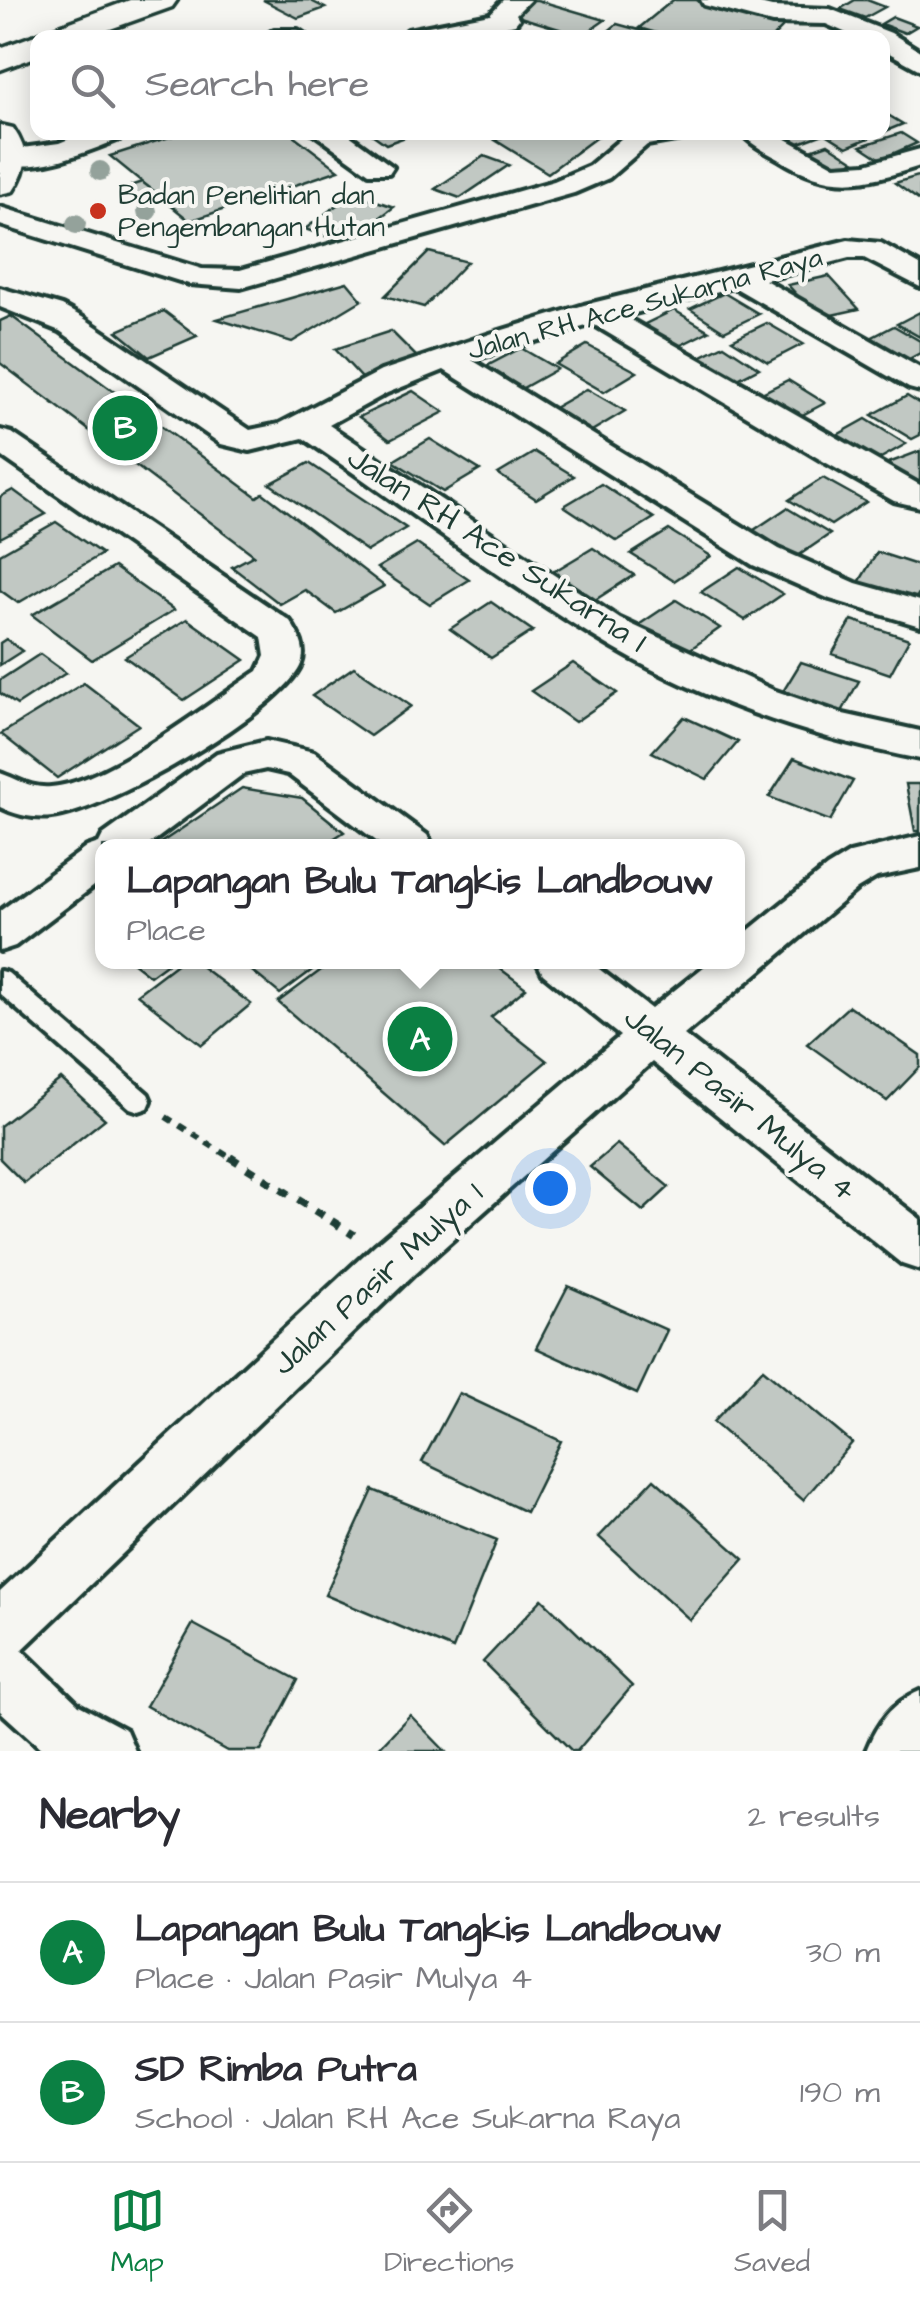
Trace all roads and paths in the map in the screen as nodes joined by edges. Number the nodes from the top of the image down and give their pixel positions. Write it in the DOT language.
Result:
graph roads {
  1 [pos="162,0"];
  2 [pos="518,0"];
  3 [pos="713,0"];
  4 [pos="81,30"];
  5 [pos="449,30"];
  6 [pos="861,30"];
  7 [pos="890,43"];
  8 [pos="920,62"];
  9 [pos="91,140"];
  10 [pos="337,140"];
  11 [pos="637,140"];
  12 [pos="766,140"];
  13 [pos="920,156"];
  14 [pos="3,159"];
  15 [pos="379,167"];
  16 [pos="0,216"];
  17 [pos="49,230"];
  18 [pos="0,237"];
  19 [pos="740,278"];
  20 [pos="920,278"];
  21 [pos="0,297"];
  22 [pos="595,312"];
  23 [pos="448,358"];
  24 [pos="920,382"];
  25 [pos="305,424"];
  26 [pos="0,440"];
  27 [pos="920,496"];
  28 [pos="920,614"];
  29 [pos="920,745"];
  30 [pos="0,788"];
  31 [pos="128,839"];
  32 [pos="403,839"];
  33 [pos="920,852"];
  34 [pos="95,863"];
  35 [pos="0,934"];
  36 [pos="745,958"];
  37 [pos="568,969"];
  38 [pos="732,969"];
  39 [pos="0,980"];
  40 [pos="653,1034"];
  41 [pos="139,1101"];
  42 [pos="920,1248"];
  43 [pos="394,1260"];
  44 [pos="0,1631"];
  45 [pos="0,1670"];
  46 [pos="920,1721"];
  47 [pos="105,1751"];
  48 [pos="896,1751"];
  1 -- 4 [label="main road"];
  2 -- 5 [label="street"];
  3 -- 6 [label="street"];
  7 -- 8 [label="street"];
  9 -- 14 [label="street"];
  10 -- 15 [label="street"];
  11 -- 17 [label="street"];
  12 -- 13 [label="street"];
  16 -- 17 [label="street"];
  17 -- 18 [label="street"];
  19 -- 20 [label="street, Jalan RH Ace Sukarna Raya"];
  19 -- 22 [label="street, Jalan RH Ace Sukarna Raya"];
  19 -- 24 [label="street"];
  21 -- 25 [label="street, Jalan RH Ace Sukarna Raya"];
  22 -- 23 [label="street, Jalan RH Ace Sukarna Raya"];
  22 -- 27 [label="street"];
  23 -- 25 [label="street, Jalan RH Ace Sukarna Raya"];
  23 -- 28 [label="street"];
  25 -- 29 [label="street, Jalan RH Ace Sukarna I"];
  26 -- 30 [label="street"];
  31 -- 32 [label="street"];
  33 -- 36 [label="street, Jalan Pasir Mulya 1"];
  34 -- 35 [label="street"];
  37 -- 40 [label="street, Jalan Pasir Mulya 4"];
  38 -- 40 [label="street, Jalan Pasir Mulya 1"];
  39 -- 41 [label="lane"];
  40 -- 42 [label="street, Jalan Pasir Mulya 4"];
  40 -- 43 [label="street, Jalan Pasir Mulya 1"];
  41 -- 43 [label="path"];
  43 -- 44 [label="street, Jalan Pasir Mulya 1"];
  45 -- 47 [label="street"];
  46 -- 48 [label="street"];
}
